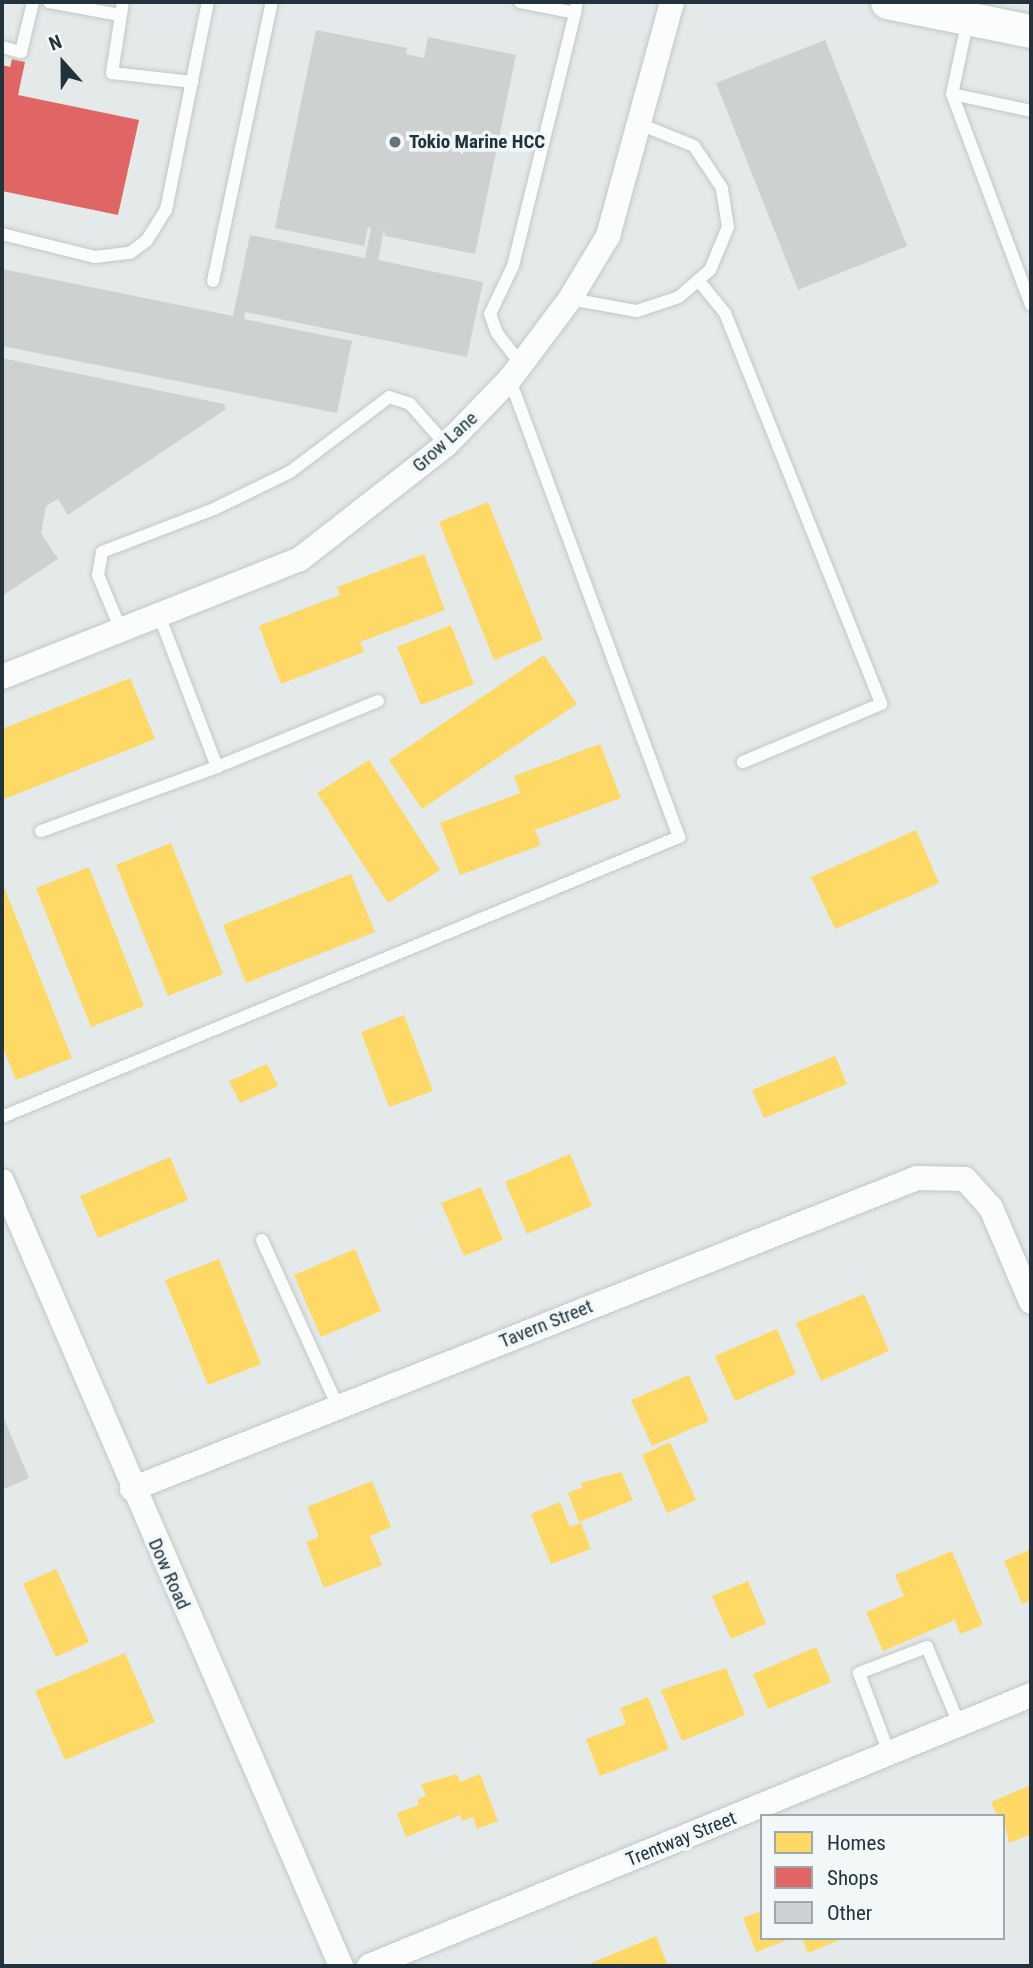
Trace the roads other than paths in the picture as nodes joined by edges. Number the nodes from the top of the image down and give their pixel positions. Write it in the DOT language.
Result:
graph roads {
  1 [pos="33,2"];
  2 [pos="49,2"];
  3 [pos="208,2"];
  4 [pos="272,2"];
  5 [pos="520,2"];
  6 [pos="672,2"];
  7 [pos="887,2"];
  8 [pos="576,7"];
  9 [pos="121,8"];
  10 [pos="968,19"];
  11 [pos="1031,32"];
  12 [pos="2,47"];
  13 [pos="191,82"];
  14 [pos="952,94"];
  15 [pos="1031,111"];
  16 [pos="637,123"];
  17 [pos="2,234"];
  18 [pos="698,280"];
  19 [pos="213,281"];
  20 [pos="570,299"];
  21 [pos="1031,305"];
  22 [pos="516,371"];
  23 [pos="446,445"];
  24 [pos="159,615"];
  25 [pos="121,630"];
  26 [pos="2,677"];
  27 [pos="378,701"];
  28 [pos="743,762"];
  29 [pos="217,767"];
  30 [pos="41,831"];
  31 [pos="2,1117"];
  32 [pos="2,1181"];
  33 [pos="262,1240"];
  34 [pos="1031,1302"];
  35 [pos="338,1407"];
  36 [pos="132,1489"];
  37 [pos="1031,1695"];
  38 [pos="959,1724"];
  39 [pos="889,1753"];
  40 [pos="341,1966"];
  41 [pos="369,1966"];
  1 -- 12 [label="lane"];
  2 -- 9 [label="lane"];
  3 -- 13 [label="lane"];
  4 -- 19 [label="lane"];
  5 -- 8 [label="lane"];
  6 -- 16 [label="street, Grow Lane"];
  7 -- 10 [label="main road"];
  8 -- 22 [label="lane"];
  9 -- 13 [label="lane"];
  10 -- 11 [label="main road"];
  10 -- 14 [label="lane"];
  13 -- 17 [label="lane"];
  14 -- 15 [label="lane"];
  14 -- 21 [label="lane"];
  16 -- 18 [label="lane"];
  16 -- 20 [label="street, Grow Lane"];
  18 -- 20 [label="lane"];
  18 -- 28 [label="lane"];
  20 -- 22 [label="street, Grow Lane"];
  22 -- 23 [label="street, Grow Lane"];
  22 -- 31 [label="lane"];
  23 -- 24 [label="street, Grow Lane"];
  23 -- 25 [label="lane"];
  24 -- 25 [label="street, Grow Lane"];
  24 -- 29 [label="lane"];
  25 -- 26 [label="street, Grow Lane"];
  27 -- 29 [label="lane"];
  29 -- 30 [label="lane"];
  32 -- 36 [label="street, Dow Road"];
  33 -- 35 [label="lane"];
  34 -- 35 [label="street, Tavern Street"];
  35 -- 36 [label="street, Tavern Street"];
  36 -- 40 [label="street, Dow Road"];
  37 -- 38 [label="street, Trentway Street"];
  38 -- 39 [label="street, Trentway Street"];
  38 -- 39 [label="lane"];
  39 -- 41 [label="street, Trentway Street"];
}
